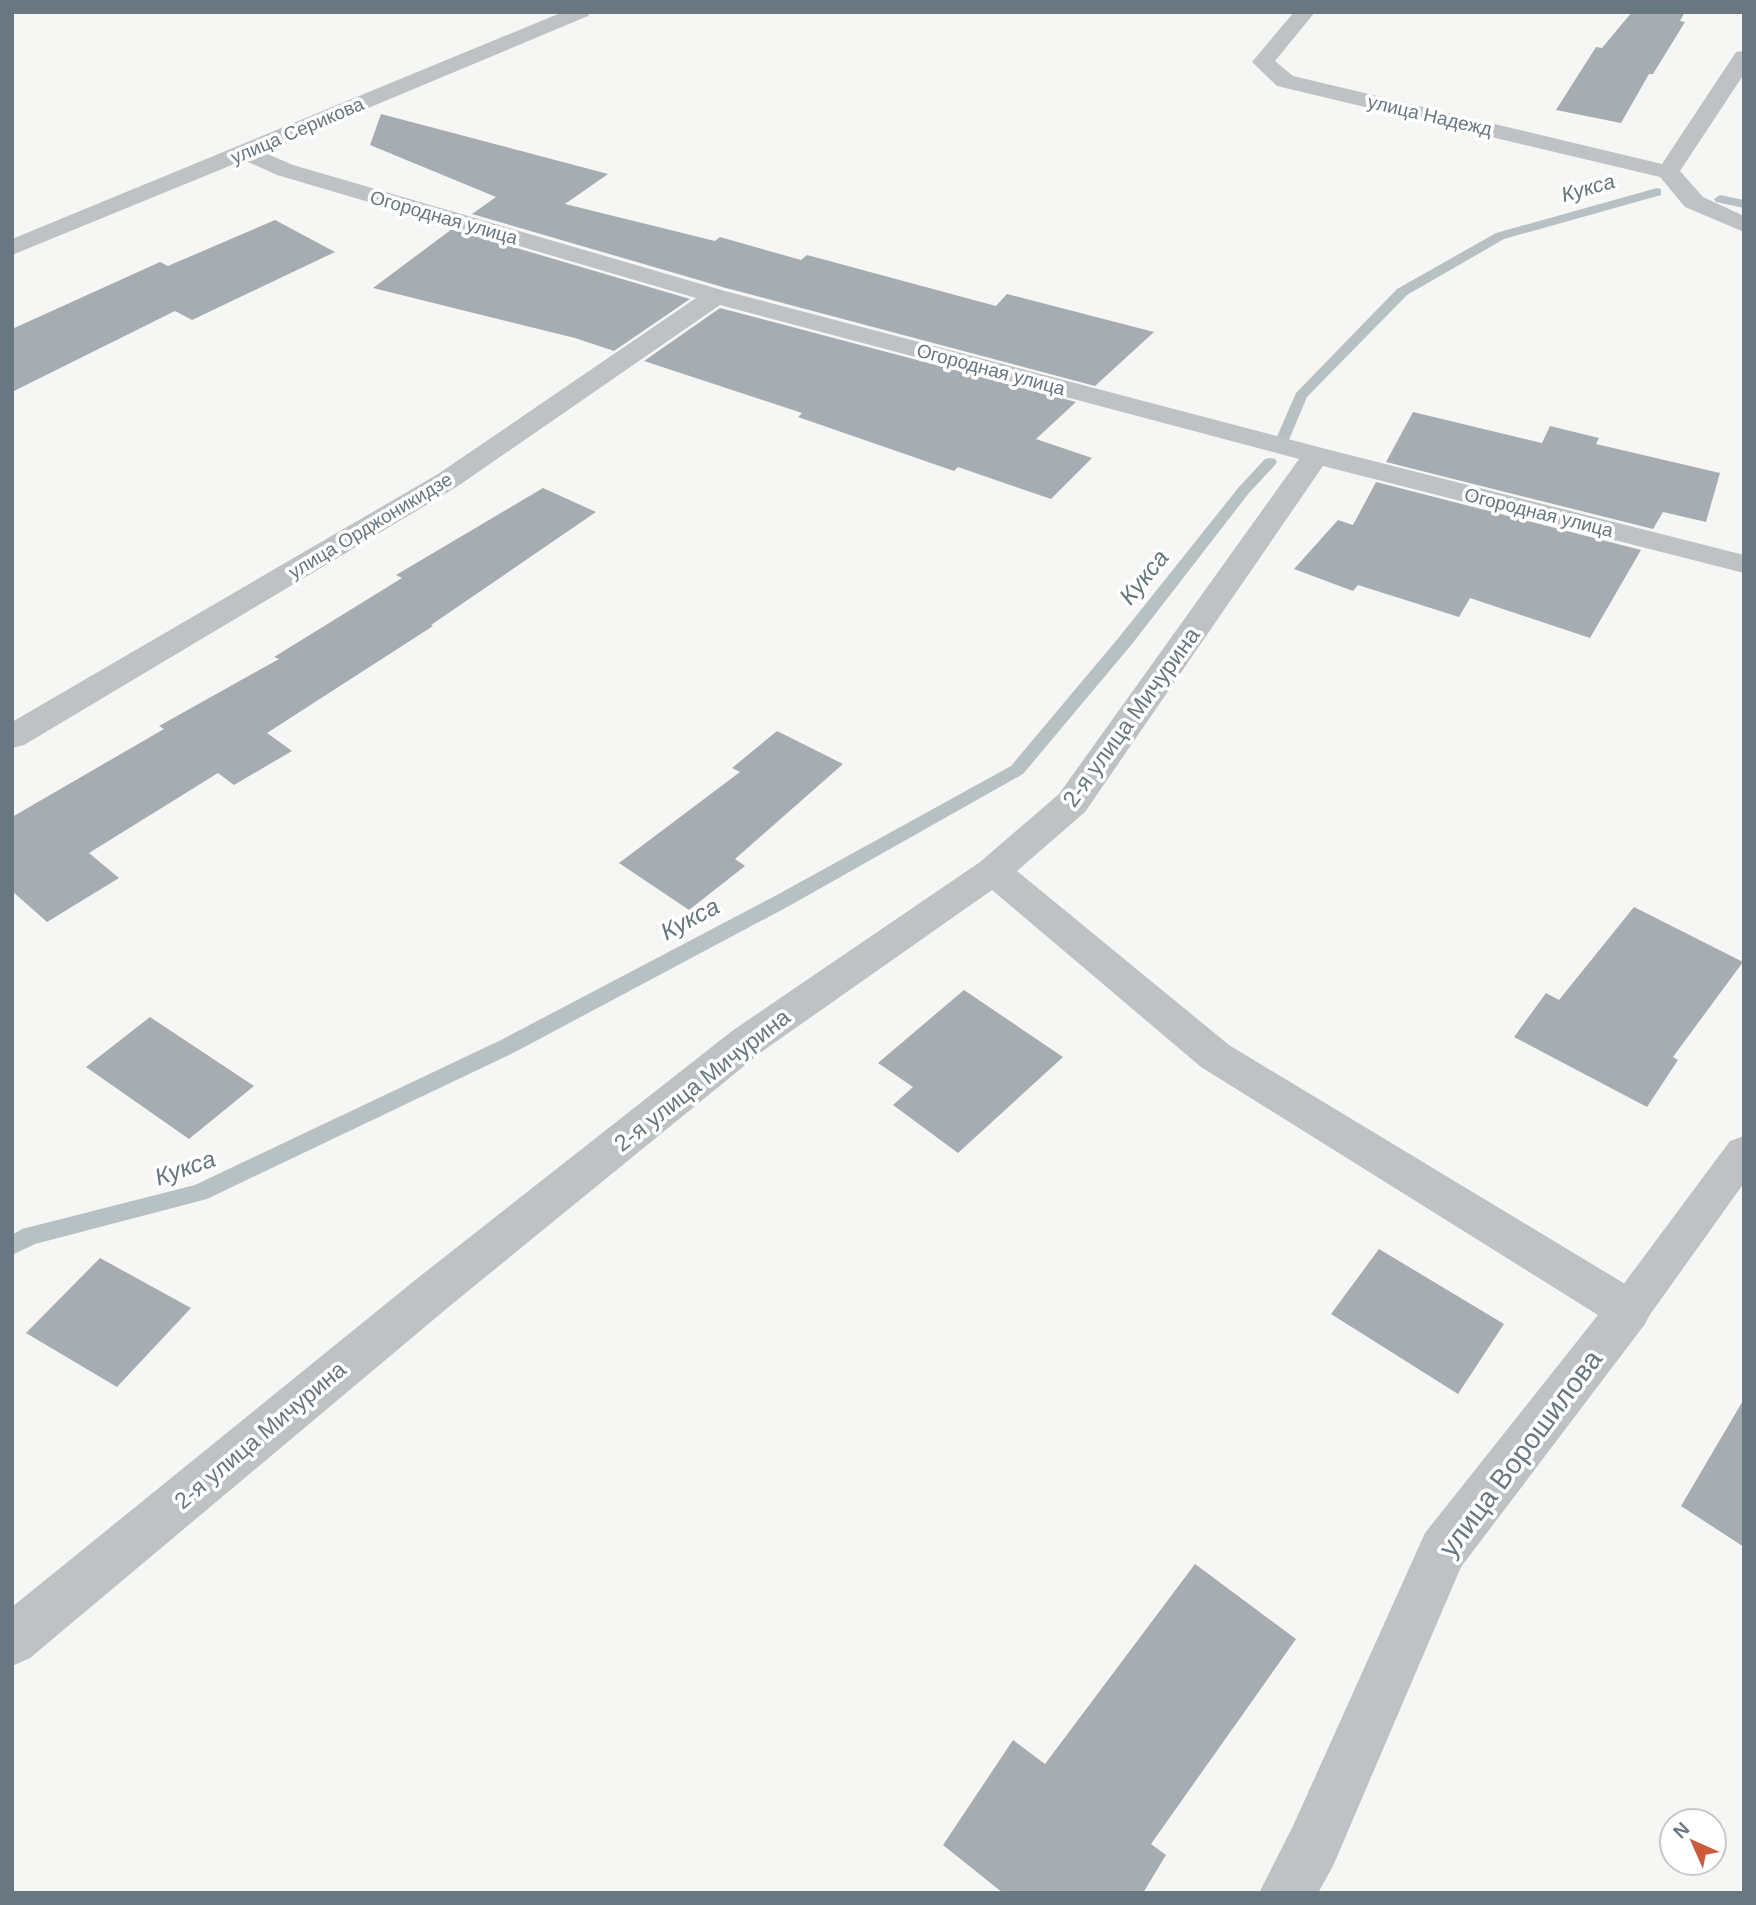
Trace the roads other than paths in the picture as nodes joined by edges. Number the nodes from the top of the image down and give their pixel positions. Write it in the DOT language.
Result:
graph roads {
  1 [pos="581,12"];
  2 [pos="1305,12"];
  3 [pos="1744,57"];
  4 [pos="244,152"];
  5 [pos="1668,172"];
  6 [pos="1744,225"];
  7 [pos="12,248"];
  8 [pos="716,296"];
  9 [pos="1316,455"];
  10 [pos="1744,564"];
  11 [pos="12,737"];
  12 [pos="993,871"];
  13 [pos="1744,1152"];
  14 [pos="1629,1310"];
  15 [pos="12,1640"];
  16 [pos="1287,1893"];
  1 -- 4 [label="street, улица Серикова"];
  2 -- 5 [label="street, улица Надежд"];
  3 -- 5 [label="street"];
  4 -- 7 [label="street, улица Серикова"];
  4 -- 8 [label="street, Огородная улица"];
  5 -- 6 [label="street"];
  8 -- 9 [label="street, Огородная улица"];
  8 -- 11 [label="street, улица Орджоникидзе"];
  9 -- 10 [label="street, Огородная улица"];
  9 -- 12 [label="street, 2-я улица Мичурина"];
  12 -- 14 [label="street"];
  12 -- 15 [label="street, 2-я улица Мичурина"];
  13 -- 14 [label="lane, улица Ворошилова"];
  14 -- 16 [label="street, улица Ворошилова"];
}
